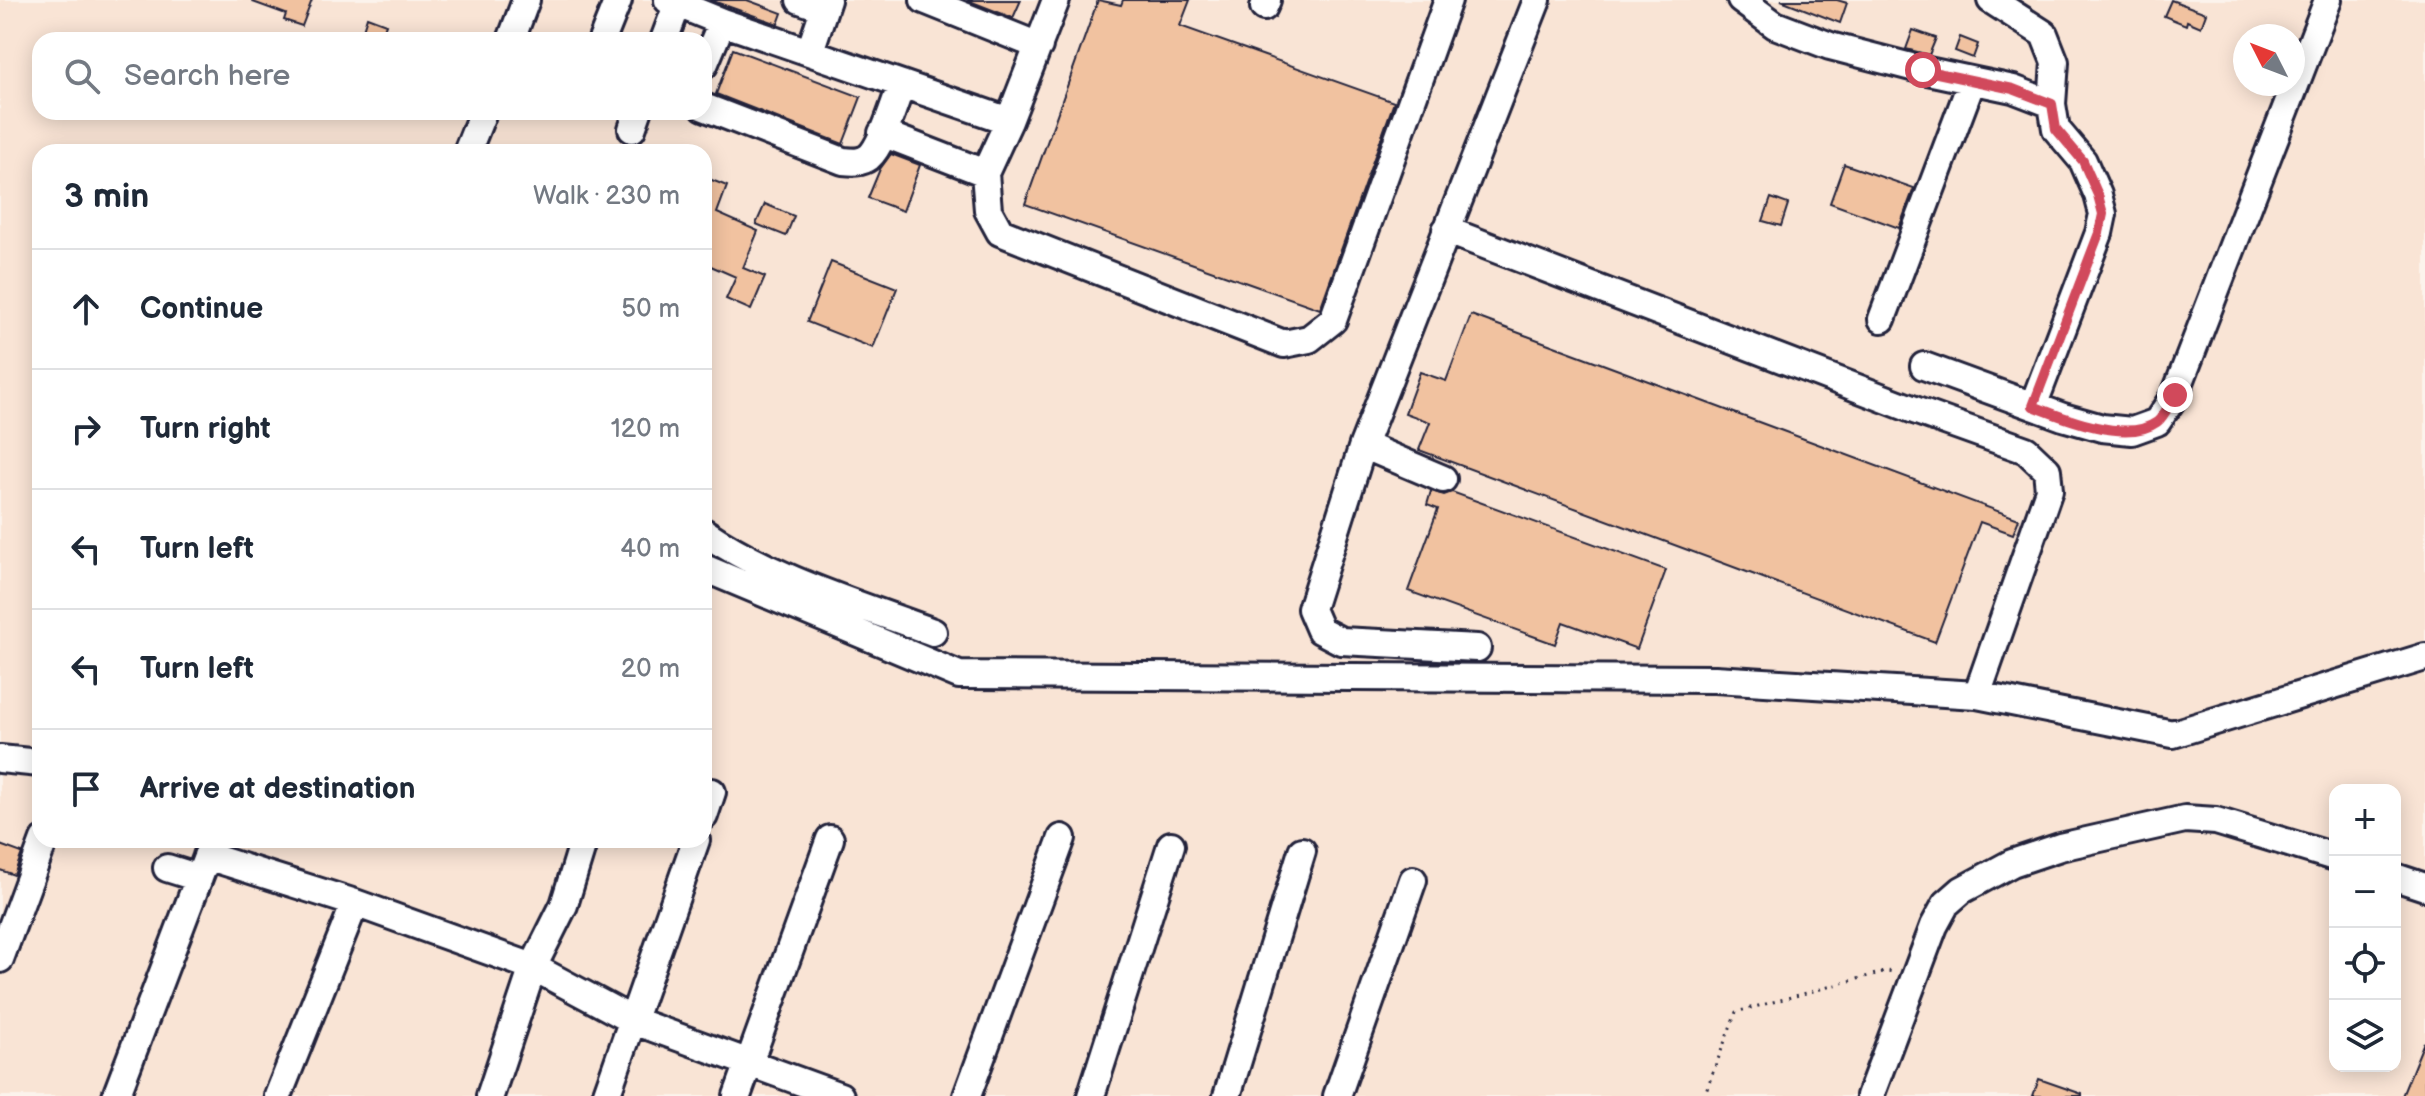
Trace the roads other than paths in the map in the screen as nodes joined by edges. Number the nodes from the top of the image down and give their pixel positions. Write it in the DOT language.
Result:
graph roads {
  1 [pos="526,0"];
  2 [pos="618,0"];
  3 [pos="924,0"];
  4 [pos="1056,0"];
  5 [pos="1448,0"];
  6 [pos="1537,0"];
  7 [pos="1741,0"];
  8 [pos="1991,0"];
  9 [pos="2328,0"];
  10 [pos="675,1"];
  11 [pos="816,3"];
  12 [pos="722,22"];
  13 [pos="514,32"];
  14 [pos="605,32"];
  15 [pos="666,32"];
  16 [pos="712,46"];
  17 [pos="1039,46"];
  18 [pos="810,51"];
  19 [pos="1972,81"];
  20 [pos="902,84"];
  21 [pos="2052,104"];
  22 [pos="712,110"];
  23 [pos="480,120"];
  24 [pos="1009,121"];
  25 [pos="882,133"];
  26 [pos="470,144"];
  27 [pos="985,173"];
  28 [pos="1446,230"];
  29 [pos="1882,319"];
  30 [pos="1924,366"];
  31 [pos="2033,406"];
  32 [pos="1363,445"];
  33 [pos="1443,479"];
  34 [pos="712,538"];
  35 [pos="712,571"];
  36 [pos="933,632"];
  37 [pos="1477,648"];
  38 [pos="2425,657"];
  39 [pos="1977,695"];
  40 [pos="0,759"];
  41 [pos="32,762"];
  42 [pos="1062,838"];
  43 [pos="830,839"];
  44 [pos="1171,845"];
  45 [pos="41,848"];
  46 [pos="582,848"];
  47 [pos="693,848"];
  48 [pos="1302,851"];
  49 [pos="2332,856"];
  50 [pos="207,858"];
  51 [pos="167,868"];
  52 [pos="2401,879"];
  53 [pos="1413,880"];
  54 [pos="2425,887"];
  55 [pos="355,903"];
  56 [pos="0,959"];
  57 [pos="533,967"];
  58 [pos="634,1021"];
  59 [pos="748,1065"];
  60 [pos="116,1096"];
  61 [pos="278,1096"];
  62 [pos="490,1096"];
  63 [pos="606,1096"];
  64 [pos="737,1096"];
  65 [pos="840,1096"];
  66 [pos="967,1096"];
  67 [pos="1091,1096"];
  68 [pos="1227,1096"];
  69 [pos="1337,1096"];
  70 [pos="1870,1096"];
  1 -- 13 [label="street"];
  2 -- 14 [label="street"];
  3 -- 17 [label="street"];
  4 -- 17 [label="street"];
  5 -- 27 [label="street"];
  6 -- 28 [label="street"];
  7 -- 19 [label="street"];
  8 -- 21 [label="street"];
  9 -- 31 [label="street"];
  10 -- 12 [label="street"];
  10 -- 15 [label="street"];
  11 -- 18 [label="street"];
  12 -- 16 [label="street"];
  12 -- 18 [label="street"];
  17 -- 24 [label="street"];
  18 -- 20 [label="street"];
  19 -- 21 [label="street"];
  19 -- 29 [label="street"];
  20 -- 24 [label="street"];
  20 -- 25 [label="street"];
  21 -- 31 [label="street"];
  22 -- 25 [label="street"];
  23 -- 26 [label="street"];
  24 -- 27 [label="street"];
  25 -- 27 [label="street"];
  28 -- 32 [label="street"];
  28 -- 39 [label="street"];
  30 -- 31 [label="street"];
  32 -- 33 [label="street"];
  32 -- 37 [label="street"];
  34 -- 36 [label="street"];
  35 -- 39 [label="street"];
  38 -- 39 [label="street"];
  40 -- 41 [label="street"];
  42 -- 66 [label="street"];
  43 -- 59 [label="street"];
  44 -- 67 [label="street"];
  45 -- 56 [label="street"];
  46 -- 57 [label="street"];
  47 -- 58 [label="street"];
  48 -- 68 [label="street"];
  49 -- 70 [label="street"];
  50 -- 51 [label="street"];
  50 -- 55 [label="street"];
  50 -- 60 [label="street"];
  52 -- 54 [label="street"];
  53 -- 69 [label="street"];
  55 -- 57 [label="street"];
  55 -- 61 [label="street"];
  57 -- 58 [label="street"];
  57 -- 62 [label="street"];
  58 -- 59 [label="street"];
  58 -- 63 [label="street"];
  59 -- 64 [label="street"];
  59 -- 65 [label="street"];
}
